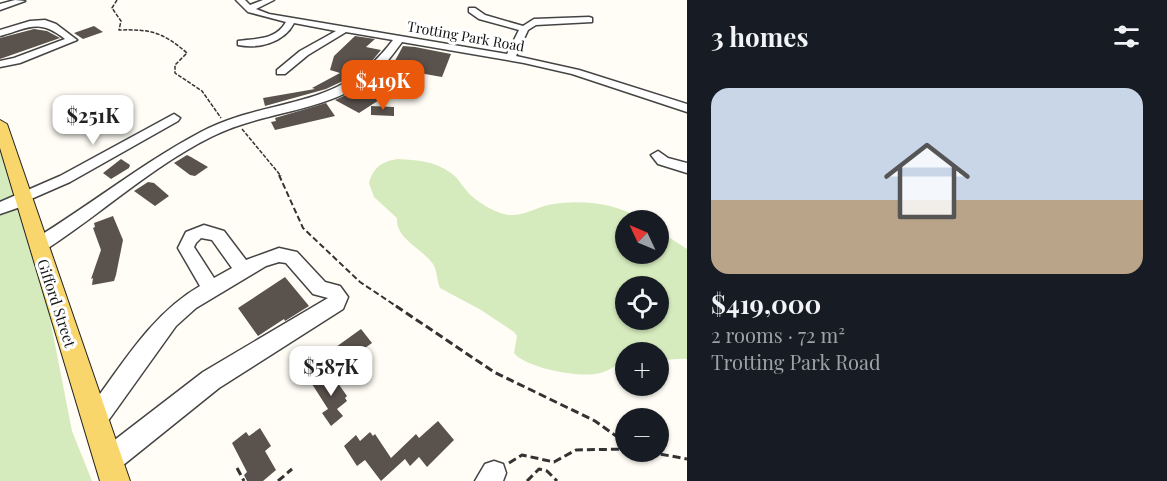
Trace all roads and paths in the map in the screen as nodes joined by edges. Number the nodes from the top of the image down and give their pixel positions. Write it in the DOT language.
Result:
graph roads {
  1 [pos="19,0"];
  2 [pos="117,0"];
  3 [pos="240,0"];
  4 [pos="270,0"];
  5 [pos="0,7"];
  6 [pos="250,8"];
  7 [pos="472,10"];
  8 [pos="588,20"];
  9 [pos="289,25"];
  10 [pos="345,29"];
  11 [pos="524,29"];
  12 [pos="0,33"];
  13 [pos="69,38"];
  14 [pos="400,38"];
  15 [pos="241,43"];
  16 [pos="35,49"];
  17 [pos="510,58"];
  18 [pos="0,64"];
  19 [pos="281,72"];
  20 [pos="687,108"];
  21 [pos="174,118"];
  22 [pos="231,123"];
  23 [pos="0,124"];
  24 [pos="658,155"];
  25 [pos="687,168"];
  26 [pos="23,199"];
  27 [pos="0,208"];
  28 [pos="39,245"];
  29 [pos="243,270"];
  30 [pos="210,289"];
  31 [pos="95,420"];
  32 [pos="615,435"];
  33 [pos="615,449"];
  34 [pos="669,456"];
  35 [pos="687,459"];
  36 [pos="237,468"];
  37 [pos="292,469"];
  38 [pos="112,471"];
  39 [pos="490,477"];
  40 [pos="244,481"];
  41 [pos="278,481"];
  42 [pos="527,481"];
  43 [pos="557,481"];
  1 -- 5 [label="street"];
  2 -- 22 [label="path"];
  3 -- 6 [label="street, Trotting Park Road"];
  4 -- 6 [label="street"];
  6 -- 9 [label="street, Trotting Park Road"];
  7 -- 11 [label="street"];
  8 -- 11 [label="street"];
  9 -- 10 [label="street, Trotting Park Road"];
  9 -- 15 [label="street"];
  10 -- 14 [label="street, Trotting Park Road"];
  10 -- 19 [label="street"];
  11 -- 17 [label="street"];
  12 -- 13 [label="street"];
  13 -- 16 [label="street"];
  13 -- 18 [label="street"];
  14 -- 17 [label="street, Trotting Park Road"];
  14 -- 22 [label="street"];
  17 -- 20 [label="street, Trotting Park Road"];
  21 -- 26 [label="street"];
  22 -- 28 [label="street"];
  22 -- 32 [label="path"];
  23 -- 26 [label="main road, Gifford Street"];
  24 -- 25 [label="street"];
  26 -- 27 [label="street"];
  26 -- 28 [label="main road, Gifford Street"];
  28 -- 31 [label="main road, Gifford Street"];
  29 -- 30 [label="street"];
  29 -- 30 [label="street"];
  29 -- 38 [label="street"];
  30 -- 31 [label="street"];
  31 -- 38 [label="main road, Gifford Street"];
  33 -- 39 [label="path"];
  34 -- 35 [label="path"];
  36 -- 40 [label="path"];
  37 -- 41 [label="path"];
  42 -- 43 [label="path"];
}
